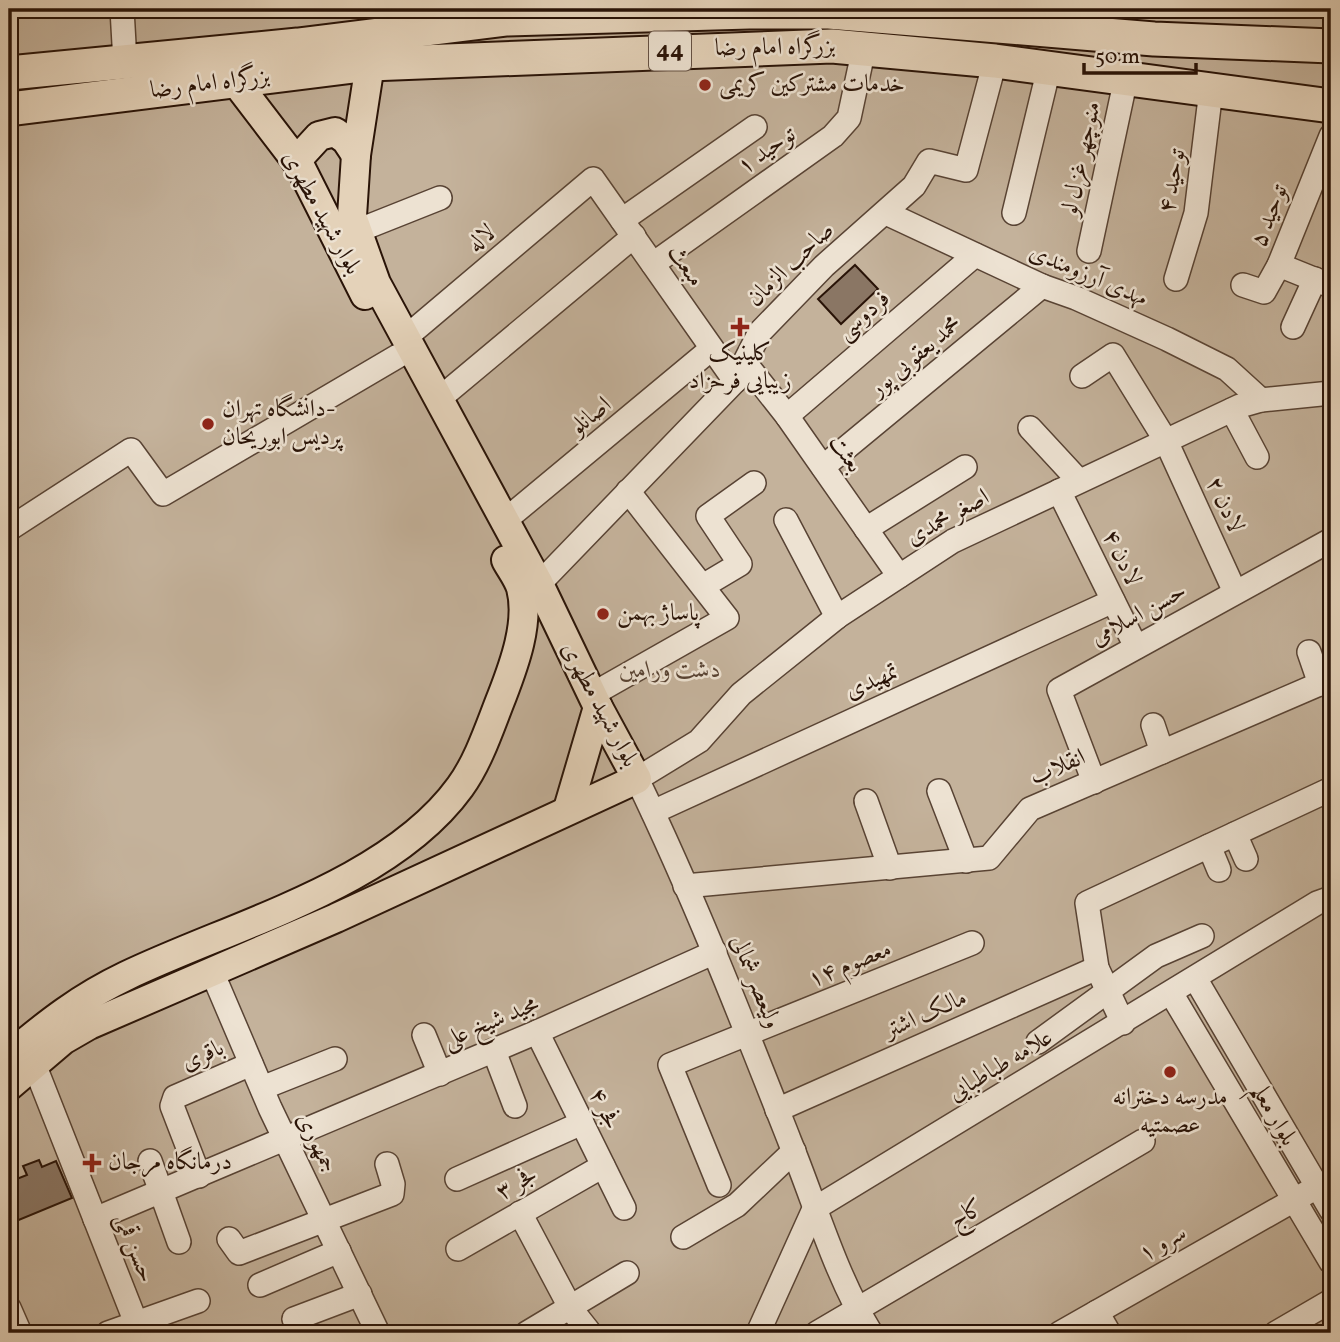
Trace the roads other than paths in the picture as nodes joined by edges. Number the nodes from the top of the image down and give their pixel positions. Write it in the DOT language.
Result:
graph roads {
  1 [pos="122,9"];
  2 [pos="902,13"];
  3 [pos="509,14"];
  4 [pos="1007,18"];
  5 [pos="1331,46"];
  6 [pos="864,48"];
  7 [pos="995,61"];
  8 [pos="125,62"];
  9 [pos="370,64"];
  10 [pos="1049,68"];
  11 [pos="9,73"];
  12 [pos="1126,78"];
  13 [pos="235,80"];
  14 [pos="1211,90"];
  15 [pos="1331,106"];
  16 [pos="9,109"];
  17 [pos="755,127"];
  18 [pos="1331,136"];
  19 [pos="356,155"];
  20 [pos="296,161"];
  21 [pos="593,179"];
  22 [pos="440,198"];
  23 [pos="886,213"];
  24 [pos="1014,213"];
  25 [pos="628,228"];
  26 [pos="357,231"];
  27 [pos="1089,251"];
  28 [pos="975,255"];
  29 [pos="653,264"];
  30 [pos="1279,265"];
  31 [pos="1176,279"];
  32 [pos="1323,282"];
  33 [pos="1243,285"];
  34 [pos="1042,286"];
  35 [pos="1293,327"];
  36 [pos="402,347"];
  37 [pos="710,350"];
  38 [pos="740,373"];
  39 [pos="1082,376"];
  40 [pos="1331,393"];
  41 [pos="439,399"];
  42 [pos="1261,400"];
  43 [pos="1232,410"];
  44 [pos="787,416"];
  45 [pos="1030,428"];
  46 [pos="1166,441"];
  47 [pos="1256,457"];
  48 [pos="823,467"];
  49 [pos="965,467"];
  50 [pos="754,483"];
  51 [pos="1069,486"];
  52 [pos="628,491"];
  53 [pos="786,520"];
  54 [pos="503,522"];
  55 [pos="9,528"];
  56 [pos="866,529"];
  57 [pos="1331,540"];
  58 [pos="899,576"];
  59 [pos="539,584"];
  60 [pos="703,586"];
  61 [pos="1235,592"];
  62 [pos="1113,601"];
  63 [pos="837,617"];
  64 [pos="562,633"];
  65 [pos="1136,648"];
  66 [pos="1309,652"];
  67 [pos="514,662"];
  68 [pos="1326,682"];
  69 [pos="596,701"];
  70 [pos="1153,725"];
  71 [pos="1162,752"];
  72 [pos="637,779"];
  73 [pos="1094,782"];
  74 [pos="1331,789"];
  75 [pos="939,791"];
  76 [pos="866,801"];
  77 [pos="568,809"];
  78 [pos="653,812"];
  79 [pos="427,824"];
  80 [pos="1235,834"];
  81 [pos="1209,846"];
  82 [pos="395,848"];
  83 [pos="1246,859"];
  84 [pos="966,861"];
  85 [pos="443,867"];
  86 [pos="890,868"];
  87 [pos="1219,870"];
  88 [pos="410,883"];
  89 [pos="685,886"];
  90 [pos="1331,898"];
  91 [pos="1202,936"];
  92 [pos="972,943"];
  93 [pos="715,953"];
  94 [pos="1097,968"];
  95 [pos="212,972"];
  96 [pos="1195,978"];
  97 [pos="1109,992"];
  98 [pos="1171,993"];
  99 [pos="1123,1023"];
  100 [pos="537,1032"];
  101 [pos="424,1035"];
  102 [pos="749,1035"];
  103 [pos="1038,1042"];
  104 [pos="494,1051"];
  105 [pos="335,1059"];
  106 [pos="21,1060"];
  107 [pos="251,1064"];
  108 [pos="440,1074"];
  109 [pos="9,1086"];
  110 [pos="262,1088"];
  111 [pos="515,1106"];
  112 [pos="777,1110"];
  113 [pos="582,1123"];
  114 [pos="285,1139"];
  115 [pos="1143,1141"];
  116 [pos="794,1151"];
  117 [pos="150,1161"];
  118 [pos="387,1164"];
  119 [pos="603,1166"];
  120 [pos="198,1176"];
  121 [pos="457,1179"];
  122 [pos="719,1185"];
  123 [pos="1317,1187"];
  124 [pos="162,1191"];
  125 [pos="1292,1201"];
  126 [pos="624,1208"];
  127 [pos="814,1209"];
  128 [pos="1331,1210"];
  129 [pos="520,1213"];
  130 [pos="95,1219"];
  131 [pos="325,1222"];
  132 [pos="683,1237"];
  133 [pos="229,1239"];
  134 [pos="179,1242"];
  135 [pos="458,1249"];
  136 [pos="339,1251"];
  137 [pos="1331,1262"];
  138 [pos="627,1273"];
  139 [pos="260,1285"];
  140 [pos="360,1294"];
  141 [pos="198,1301"];
  142 [pos="1331,1301"];
  143 [pos="9,1308"];
  144 [pos="571,1309"];
  145 [pos="856,1309"];
  146 [pos="1097,1312"];
  147 [pos="295,1319"];
  148 [pos="138,1329"];
  149 [pos="20,1333"];
  150 [pos="108,1333"];
  151 [pos="378,1333"];
  152 [pos="527,1333"];
  153 [pos="590,1333"];
  154 [pos="758,1333"];
  155 [pos="817,1333"];
  156 [pos="871,1333"];
  157 [pos="1060,1333"];
  158 [pos="1109,1333"];
  159 [pos="1276,1333"];
  1 -- 8 [label="street"];
  2 -- 3 [label="highway, بزرگراه امام رضا / 44"];
  2 -- 4 [label="highway, بزرگراه امام رضا / 44"];
  3 -- 8 [label="highway, بزرگراه امام رضا / 44"];
  4 -- 5 [label="highway, بزرگراه امام رضا / 44"];
  6 -- 7 [label="highway, بزرگراه امام رضا / 44"];
  6 -- 9 [label="highway, بزرگراه امام رضا / 44"];
  6 -- 29 [label="street, توحید ۱"];
  7 -- 10 [label="highway, بزرگراه امام رضا / 44"];
  7 -- 23 [label="street, صاحب الزمان"];
  8 -- 11 [label="highway, بزرگراه امام رضا / 44"];
  9 -- 13 [label="highway, بزرگراه امام رضا / 44"];
  9 -- 19 [label="main road, بلوار شهید مطهری"];
  10 -- 12 [label="highway, بزرگراه امام رضا / 44"];
  10 -- 24 [label="street"];
  12 -- 14 [label="highway, بزرگراه امام رضا / 44"];
  12 -- 27 [label="street, منوچهر غزل لو"];
  13 -- 16 [label="highway, بزرگراه امام رضا / 44"];
  13 -- 20 [label="main road, بلوار شهید مطهری"];
  14 -- 15 [label="highway, بزرگراه امام رضا / 44"];
  14 -- 31 [label="street, توحید ۴"];
  17 -- 25 [label="street"];
  18 -- 30 [label="street, توحید ۵"];
  19 -- 20 [label="main road"];
  19 -- 26 [label="main road, بلوار شهید مطهری"];
  20 -- 36 [label="main road, بلوار شهید مطهری"];
  21 -- 25 [label="street, مبعث"];
  21 -- 36 [label="street, لاله"];
  22 -- 26 [label="street"];
  23 -- 28 [label="street, مهدی آرزومندی"];
  23 -- 38 [label="street, صاحب الزمان"];
  25 -- 29 [label="street, مبعث"];
  25 -- 41 [label="street"];
  26 -- 36 [label="main road, بلوار شهید مطهری"];
  28 -- 34 [label="street, مهدی آرزومندی"];
  28 -- 44 [label="street, فردوسی"];
  29 -- 37 [label="street, مبعث"];
  30 -- 32 [label="street"];
  30 -- 33 [label="street, توحید ۵"];
  32 -- 35 [label="street"];
  34 -- 42 [label="street, مهدی آرزومندی"];
  34 -- 48 [label="street, محمد یعقوبی پور"];
  36 -- 41 [label="main road, بلوار شهید مطهری"];
  36 -- 55 [label="street, لاله"];
  36 -- 67 [label="main road, بلوار شهید مطهری"];
  37 -- 38 [label="street, مبعث"];
  37 -- 54 [label="street, اصانلو"];
  38 -- 44 [label="street, بعثت"];
  38 -- 52 [label="street, صاحب الزمان"];
  39 -- 46 [label="street, لادن ۲"];
  40 -- 42 [label="street, اصغر محمدی"];
  41 -- 54 [label="main road, بلوار شهید مطهری"];
  42 -- 43 [label="street, اصغر محمدی"];
  43 -- 46 [label="street, اصغر محمدی"];
  43 -- 47 [label="street"];
  44 -- 48 [label="street, بعثت"];
  45 -- 51 [label="street, لادن ۴"];
  46 -- 51 [label="street, اصغر محمدی"];
  46 -- 61 [label="street, لادن ۲"];
  48 -- 56 [label="street, بعثت"];
  49 -- 56 [label="street"];
  50 -- 60 [label="street"];
  51 -- 58 [label="street, اصغر محمدی"];
  51 -- 62 [label="street, لادن ۴"];
  52 -- 59 [label="street, صاحب الزمان"];
  52 -- 60 [label="street"];
  53 -- 63 [label="street"];
  54 -- 59 [label="main road, بلوار شهید مطهری"];
  56 -- 58 [label="street, بعثت"];
  57 -- 61 [label="street, حسن اسلامی"];
  58 -- 63 [label="street, اصغر محمدی"];
  59 -- 64 [label="main road, بلوار شهید مطهری"];
  60 -- 69 [label="street"];
  61 -- 65 [label="street, حسن اسلامی"];
  62 -- 65 [label="street, لادن ۴"];
  62 -- 78 [label="street, تمهیدی"];
  63 -- 72 [label="street, اصغر محمدی"];
  64 -- 67 [label="main road"];
  64 -- 69 [label="main road, بلوار شهید مطهری"];
  65 -- 73 [label="street, حسن اسلامی"];
  66 -- 68 [label="street"];
  67 -- 79 [label="main road, بلوار شهید مطهری"];
  68 -- 71 [label="street, انقلاب"];
  69 -- 72 [label="main road, بلوار شهید مطهری"];
  69 -- 77 [label="main road"];
  70 -- 71 [label="street"];
  71 -- 73 [label="street, انقلاب"];
  72 -- 77 [label="main road, بلوار شهید مطهری"];
  72 -- 78 [label="street, ولیعصر شمالی"];
  73 -- 84 [label="street, انقلاب"];
  74 -- 80 [label="street"];
  75 -- 84 [label="street"];
  76 -- 86 [label="street"];
  77 -- 85 [label="main road, بلوار شهید مطهری"];
  78 -- 89 [label="street, ولیعصر شمالی"];
  79 -- 82 [label="main road, بلوار شهید مطهری"];
  79 -- 85 [label="main road"];
  80 -- 81 [label="street"];
  80 -- 83 [label="street"];
  81 -- 87 [label="street"];
  81 -- 94 [label="street"];
  82 -- 88 [label="main road"];
  82 -- 106 [label="main road, بلوار شهید مطهری"];
  84 -- 86 [label="street, انقلاب"];
  85 -- 88 [label="main road, بلوار شهید مطهری"];
  86 -- 89 [label="street, انقلاب"];
  88 -- 95 [label="main road, بلوار شهید مطهری"];
  89 -- 93 [label="street, ولیعصر شمالی"];
  90 -- 96 [label="street, علامه طباطبایی"];
  91 -- 97 [label="street"];
  92 -- 102 [label="street, ۱۴ معصوم"];
  93 -- 100 [label="street, مجید شیخ علی"];
  93 -- 102 [label="street, ولیعصر شمالی"];
  94 -- 97 [label="street"];
  94 -- 112 [label="street, مالک اشتر"];
  95 -- 106 [label="main road, بلوار شهید مطهری"];
  95 -- 107 [label="street, جمهوری"];
  96 -- 98 [label="street, علامه طباطبایی"];
  96 -- 123 [label="street, بلوار معلم"];
  97 -- 99 [label="street"];
  97 -- 103 [label="street"];
  98 -- 99 [label="street, علامه طباطبایی"];
  98 -- 125 [label="street, بلوار معلم"];
  99 -- 127 [label="street, علامه طباطبایی"];
  100 -- 104 [label="street, مجید شیخ علی"];
  100 -- 113 [label="street, فجر ۴"];
  101 -- 108 [label="street"];
  102 -- 112 [label="street, ولیعصر شمالی"];
  102 -- 122 [label="street, ۱۴ معصوم"];
  104 -- 108 [label="street, مجید شیخ علی"];
  104 -- 111 [label="street"];
  105 -- 110 [label="street"];
  106 -- 109 [label="main road, بلوار شهید مطهری"];
  106 -- 130 [label="street, حسن قمی"];
  107 -- 110 [label="street, جمهوری"];
  107 -- 120 [label="street, باقری"];
  108 -- 114 [label="street, مجید شیخ علی"];
  110 -- 114 [label="street, جمهوری"];
  112 -- 116 [label="street, ولیعصر شمالی"];
  113 -- 119 [label="street, فجر ۴"];
  113 -- 121 [label="street"];
  114 -- 120 [label="street, مجید شیخ علی"];
  114 -- 131 [label="street, جمهوری"];
  115 -- 145 [label="street, کاج"];
  116 -- 127 [label="street, ولیعصر شمالی"];
  116 -- 132 [label="street"];
  117 -- 124 [label="street"];
  118 -- 131 [label="street"];
  119 -- 126 [label="street, فجر ۴"];
  119 -- 129 [label="street, فجر ۳"];
  120 -- 124 [label="street, مجید شیخ علی"];
  123 -- 125 [label="street, سرو ۱"];
  123 -- 128 [label="street, بلوار معلم"];
  124 -- 130 [label="street, مجید شیخ علی"];
  124 -- 134 [label="street"];
  125 -- 137 [label="street, بلوار معلم"];
  125 -- 146 [label="street, سرو ۱"];
  127 -- 145 [label="street, ولیعصر شمالی"];
  127 -- 154 [label="street"];
  129 -- 135 [label="street, فجر ۳"];
  129 -- 144 [label="street"];
  130 -- 148 [label="street, حسن قمی"];
  131 -- 133 [label="street"];
  131 -- 136 [label="street, جمهوری"];
  136 -- 139 [label="street"];
  136 -- 140 [label="street, جمهوری"];
  138 -- 144 [label="street"];
  140 -- 147 [label="street"];
  140 -- 151 [label="street, جمهوری"];
  141 -- 148 [label="street"];
  142 -- 159 [label="street"];
  143 -- 149 [label="street"];
  144 -- 152 [label="street"];
  144 -- 153 [label="street"];
  145 -- 155 [label="street, کاج"];
  145 -- 156 [label="street, ولیعصر شمالی"];
  146 -- 157 [label="street, سرو ۱"];
  146 -- 158 [label="street"];
  148 -- 150 [label="street"];
}
